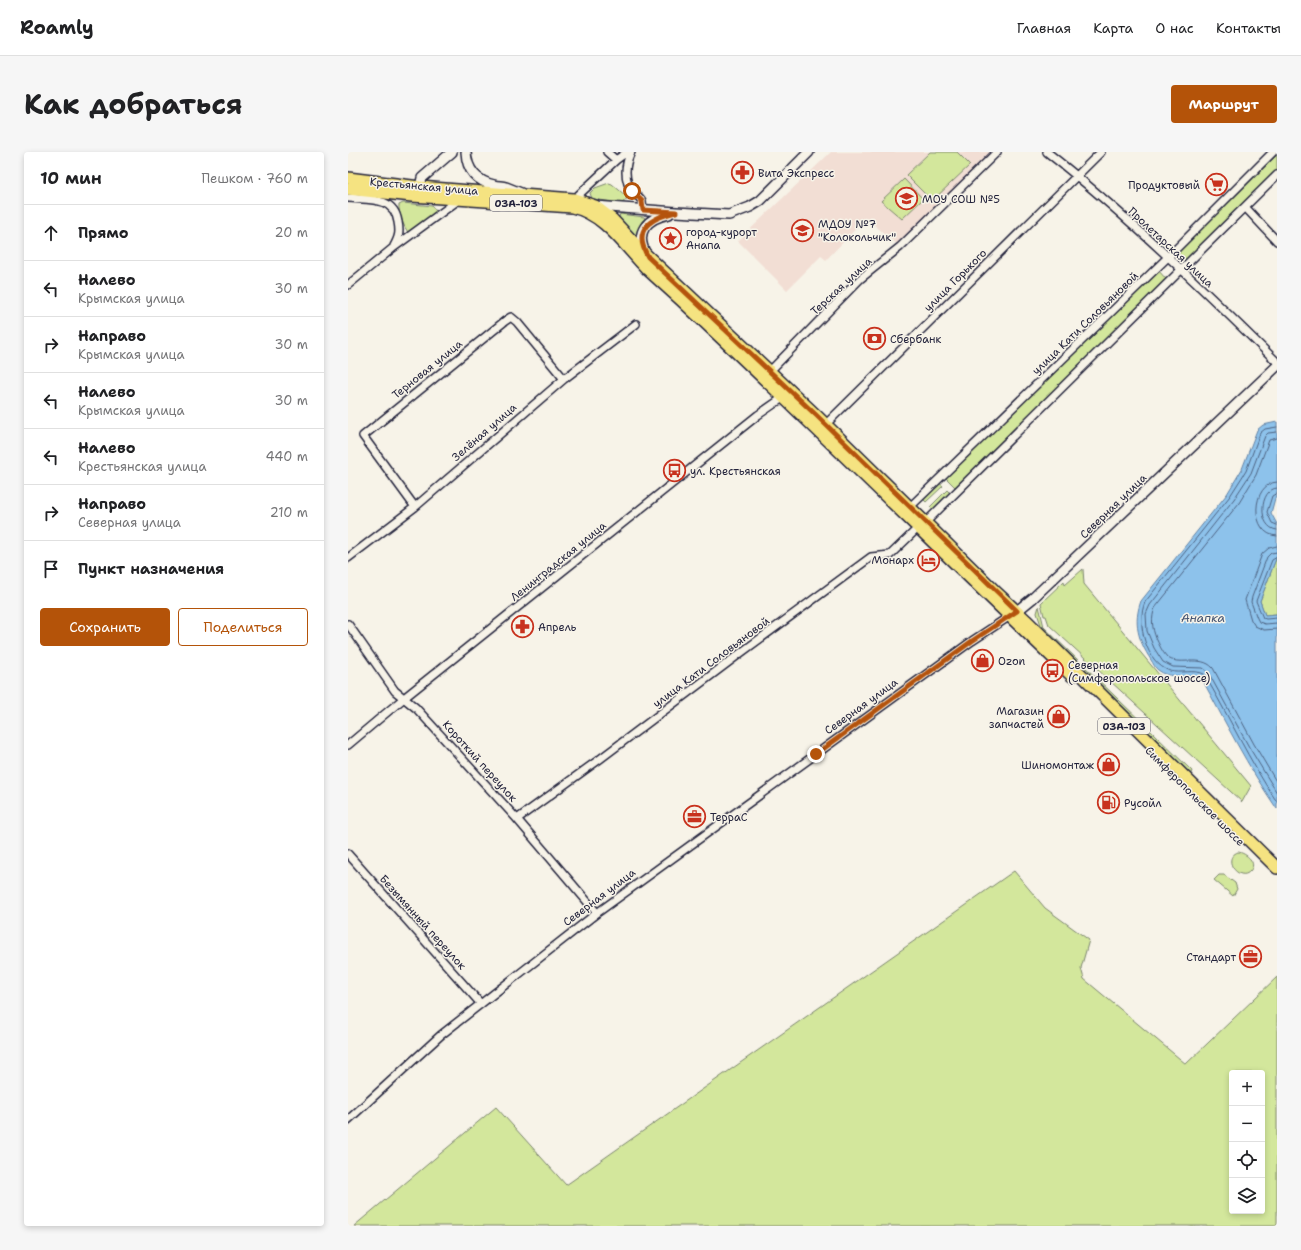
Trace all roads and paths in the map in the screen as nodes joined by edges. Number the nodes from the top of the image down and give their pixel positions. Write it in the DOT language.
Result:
graph roads {
  1 [pos="452,152"];
  2 [pos="466,152"];
  3 [pos="607,152"];
  4 [pos="627,152"];
  5 [pos="631,152"];
  6 [pos="809,152"];
  7 [pos="997,152"];
  8 [pos="1047,152"];
  9 [pos="1101,152"];
  10 [pos="1273,152"];
  11 [pos="616,160"];
  12 [pos="1277,175"];
  13 [pos="1077,176"];
  14 [pos="348,178"];
  15 [pos="348,189"];
  16 [pos="419,192"];
  17 [pos="524,194"];
  18 [pos="348,198"];
  19 [pos="460,199"];
  20 [pos="570,204"];
  21 [pos="595,206"];
  22 [pos="1245,207"];
  23 [pos="643,210"];
  24 [pos="676,212"];
  25 [pos="1277,241"];
  26 [pos="393,248"];
  27 [pos="648,257"];
  28 [pos="1168,257"];
  29 [pos="1180,270"];
  30 [pos="348,285"];
  31 [pos="636,324"];
  32 [pos="1277,362"];
  33 [pos="1277,366"];
  34 [pos="770,371"];
  35 [pos="564,379"];
  36 [pos="784,397"];
  37 [pos="825,425"];
  38 [pos="414,507"];
  39 [pos="910,507"];
  40 [pos="922,525"];
  41 [pos="348,558"];
  42 [pos="1013,614"];
  43 [pos="348,624"];
  44 [pos="404,698"];
  45 [pos="348,745"];
  46 [pos="517,819"];
  47 [pos="348,854"];
  48 [pos="1265,860"];
  49 [pos="1277,868"];
  50 [pos="1277,876"];
  51 [pos="597,913"];
  52 [pos="481,1004"];
  53 [pos="348,1120"];
  1 -- 16 [label="street"];
  2 -- 17 [label="street"];
  3 -- 11 [label="street"];
  4 -- 11 [label="street"];
  5 -- 23 [label="street"];
  6 -- 24 [label="street"];
  7 -- 34 [label="street, Терская улица"];
  8 -- 13 [label="street, Пролетарская улица"];
  9 -- 13 [label="street, улица Горького"];
  10 -- 28 [label="street, улица Кати Соловьяновой"];
  11 -- 20 [label="street"];
  12 -- 22 [label="street, улица Кати Соловьяновой"];
  13 -- 28 [label="street, Пролетарская улица"];
  13 -- 37 [label="street, улица Горького"];
  14 -- 16 [label="main road, Крестьянская улица / 03А-103"];
  15 -- 16 [label="main road, Крестьянская улица / 03А-103"];
  16 -- 17 [label="main road, Крестьянская улица / 03А-103"];
  16 -- 19 [label="main road, Крестьянская улица / 03А-103"];
  17 -- 20 [label="main road, Крестьянская улица / 03А-103"];
  18 -- 26 [label="street"];
  19 -- 20 [label="main road, Крестьянская улица / 03А-103"];
  19 -- 26 [label="street"];
  20 -- 21 [label="main road, Крестьянская улица / 03А-103"];
  20 -- 36 [label="main road, Крестьянская улица / 03А-103"];
  21 -- 23 [label="street"];
  21 -- 27 [label="main road, Крестьянская улица / 03А-103"];
  22 -- 25 [label="street"];
  22 -- 29 [label="street, улица Кати Соловьяновой"];
  23 -- 24 [label="street"];
  24 -- 27 [label="street"];
  26 -- 30 [label="street"];
  27 -- 34 [label="main road, Крестьянская улица / 03А-103"];
  28 -- 29 [label="street, Пролетарская улица"];
  28 -- 39 [label="street, улица Кати Соловьяновой"];
  29 -- 32 [label="street, Пролетарская улица"];
  29 -- 40 [label="street, улица Кати Соловьяновой"];
  31 -- 35 [label="street, Зелёная улица"];
  33 -- 42 [label="street, Северная улица"];
  34 -- 37 [label="main road, Крестьянская улица / 03А-103"];
  35 -- 38 [label="street, Зелёная улица"];
  35 -- 38 [label="street, Терновая улица"];
  36 -- 40 [label="main road, Крестьянская улица / 03А-103"];
  36 -- 44 [label="street, Ленинградская улица"];
  37 -- 39 [label="main road, Крестьянская улица / 03А-103"];
  38 -- 41 [label="street, Зелёная улица"];
  39 -- 40 [label="main road, Крестьянская улица / 03А-103"];
  40 -- 42 [label="main road, Крестьянская улица / 03А-103"];
  40 -- 46 [label="street, улица Кати Соловьяновой"];
  42 -- 48 [label="main road, Симферопольское шоссе / 03А-103"];
  42 -- 51 [label="street, Северная улица"];
  43 -- 44 [label="street, Короткий переулок"];
  44 -- 45 [label="street, Ленинградская улица"];
  44 -- 46 [label="street, Короткий переулок"];
  46 -- 51 [label="street, Короткий переулок"];
  47 -- 52 [label="street, Безымянный переулок"];
  48 -- 49 [label="main road, Симферопольское шоссе / 03А-103"];
  48 -- 50 [label="main road, Симферопольское шоссе / 03А-103"];
  51 -- 52 [label="street, Северная улица"];
  52 -- 53 [label="street, Северная улица"];
}
